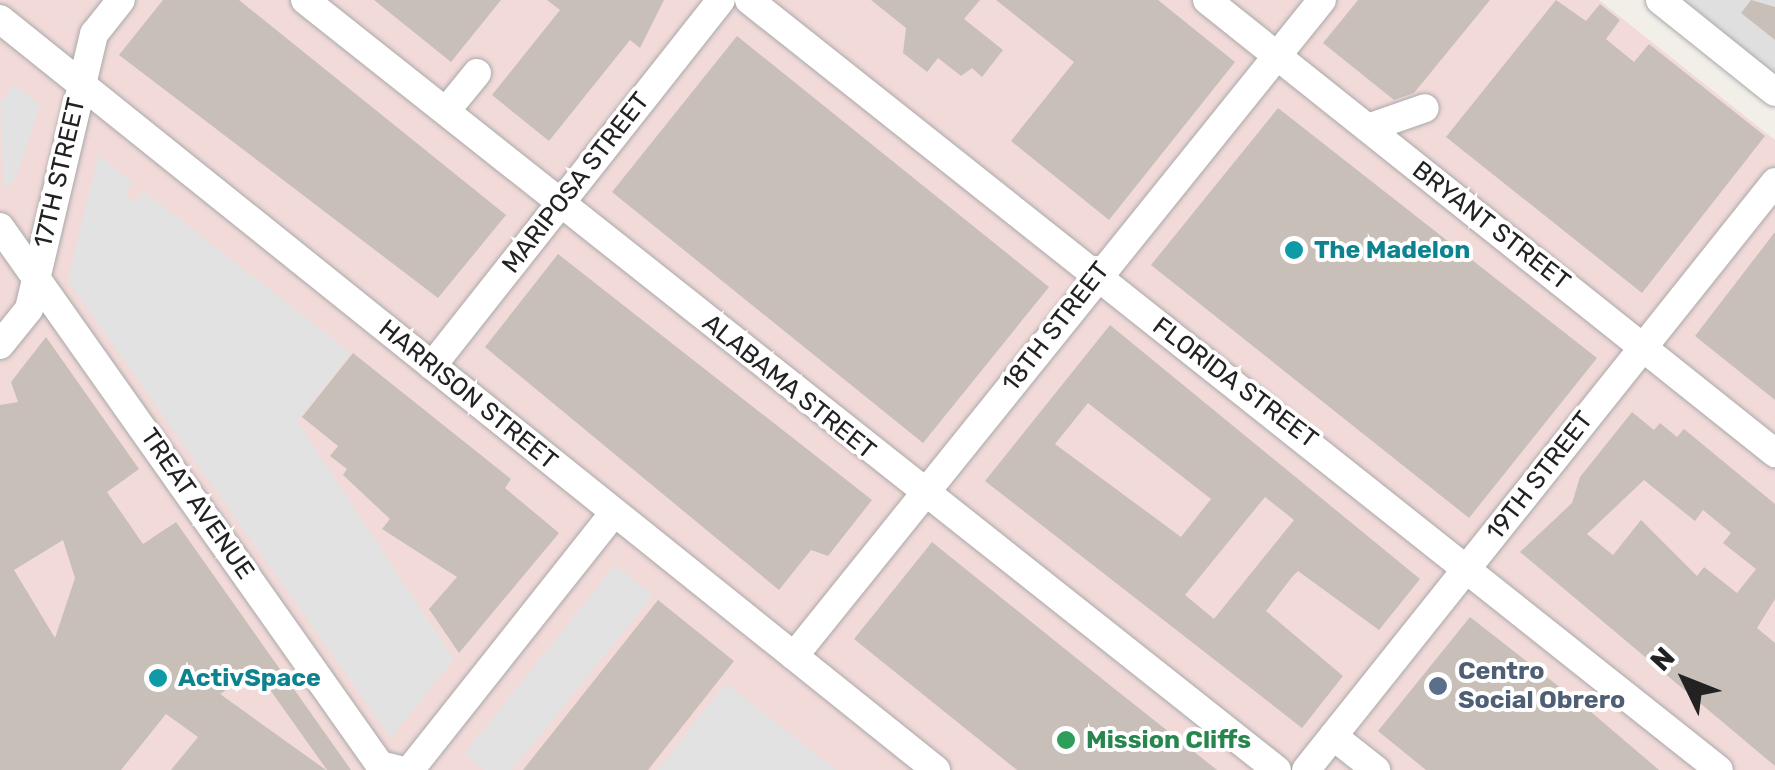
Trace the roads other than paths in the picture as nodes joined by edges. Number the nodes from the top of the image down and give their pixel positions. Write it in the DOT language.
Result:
graph roads {
  1 [pos="121,0"];
  2 [pos="306,0"];
  3 [pos="720,0"];
  4 [pos="749,0"];
  5 [pos="1208,0"];
  6 [pos="1322,0"];
  7 [pos="1660,0"];
  8 [pos="0,19"];
  9 [pos="1277,56"];
  10 [pos="477,73"];
  11 [pos="80,85"];
  12 [pos="1775,92"];
  13 [pos="1426,108"];
  14 [pos="446,111"];
  15 [pos="1368,128"];
  16 [pos="1775,182"];
  17 [pos="560,202"];
  18 [pos="0,227"];
  19 [pos="36,276"];
  20 [pos="1096,276"];
  21 [pos="0,346"];
  22 [pos="1642,346"];
  23 [pos="432,366"];
  24 [pos="1775,453"];
  25 [pos="923,495"];
  26 [pos="614,513"];
  27 [pos="1469,565"];
  28 [pos="794,656"];
  29 [pos="1334,736"];
  30 [pos="400,770"];
  31 [pos="410,770"];
  32 [pos="936,770"];
  33 [pos="1277,770"];
  34 [pos="1306,770"];
  35 [pos="1376,770"];
  36 [pos="1719,770"];
  1 -- 11 [label="street, 17TH STREET"];
  2 -- 14 [label="street, ALABAMA STREET"];
  3 -- 17 [label="street, MARIPOSA STREET"];
  4 -- 20 [label="street, FLORIDA STREET"];
  5 -- 9 [label="street, BRYANT STREET"];
  6 -- 9 [label="street, 18TH STREET"];
  7 -- 12 [label="street"];
  8 -- 11 [label="street, HARRISON STREET"];
  9 -- 15 [label="street, BRYANT STREET"];
  9 -- 20 [label="street, 18TH STREET"];
  10 -- 14 [label="street"];
  11 -- 19 [label="street, 17TH STREET"];
  11 -- 23 [label="street, HARRISON STREET"];
  13 -- 15 [label="street"];
  14 -- 17 [label="street, ALABAMA STREET"];
  15 -- 22 [label="street, BRYANT STREET"];
  16 -- 22 [label="street, 19TH STREET"];
  17 -- 23 [label="street, MARIPOSA STREET"];
  17 -- 25 [label="street, ALABAMA STREET"];
  18 -- 19 [label="street, TREAT AVENUE"];
  19 -- 21 [label="street, 17TH STREET"];
  19 -- 30 [label="street, TREAT AVENUE"];
  20 -- 25 [label="street, 18TH STREET"];
  20 -- 27 [label="street, FLORIDA STREET"];
  22 -- 24 [label="street, BRYANT STREET"];
  22 -- 27 [label="street, 19TH STREET"];
  23 -- 26 [label="street, HARRISON STREET"];
  25 -- 28 [label="street, 18TH STREET"];
  25 -- 33 [label="street, ALABAMA STREET"];
  26 -- 28 [label="street, HARRISON STREET"];
  26 -- 31 [label="street"];
  27 -- 29 [label="street, 19TH STREET"];
  27 -- 36 [label="street, FLORIDA STREET"];
  28 -- 32 [label="street, HARRISON STREET"];
  29 -- 34 [label="street, 19TH STREET"];
  29 -- 35 [label="street"];
}
